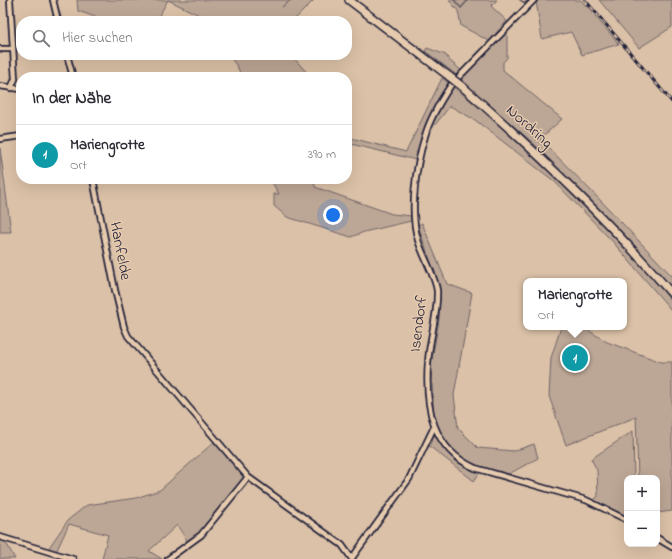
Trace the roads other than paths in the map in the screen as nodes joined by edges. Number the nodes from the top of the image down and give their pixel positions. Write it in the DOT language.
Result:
graph roads {
  1 [pos="10,0"];
  2 [pos="53,0"];
  3 [pos="349,0"];
  4 [pos="534,0"];
  5 [pos="57,16"];
  6 [pos="0,49"];
  7 [pos="13,49"];
  8 [pos="68,60"];
  9 [pos="72,72"];
  10 [pos="0,86"];
  11 [pos="11,88"];
  12 [pos="16,88"];
  13 [pos="16,137"];
  14 [pos="0,139"];
  15 [pos="94,184"];
  16 [pos="672,294"];
  17 [pos="434,427"];
  18 [pos="248,477"];
  19 [pos="624,519"];
  20 [pos="0,537"];
  21 [pos="660,540"];
  22 [pos="672,547"];
  23 [pos="73,559"];
  24 [pos="168,559"];
  25 [pos="352,559"];
  1 -- 7 [label="street"];
  2 -- 5 [label="street"];
  3 -- 16 [label="main road, Nordring, bridge"];
  4 -- 17 [label="street, Isendorf"];
  6 -- 7 [label="street"];
  7 -- 11 [label="street"];
  8 -- 9 [label="street"];
  10 -- 11 [label="street"];
  11 -- 12 [label="street"];
  13 -- 14 [label="street"];
  15 -- 18 [label="street, Hanfelde"];
  17 -- 19 [label="street, Isendorf"];
  17 -- 25 [label="street"];
  18 -- 24 [label="street"];
  18 -- 25 [label="street"];
  20 -- 23 [label="street"];
  21 -- 22 [label="street"];
}
